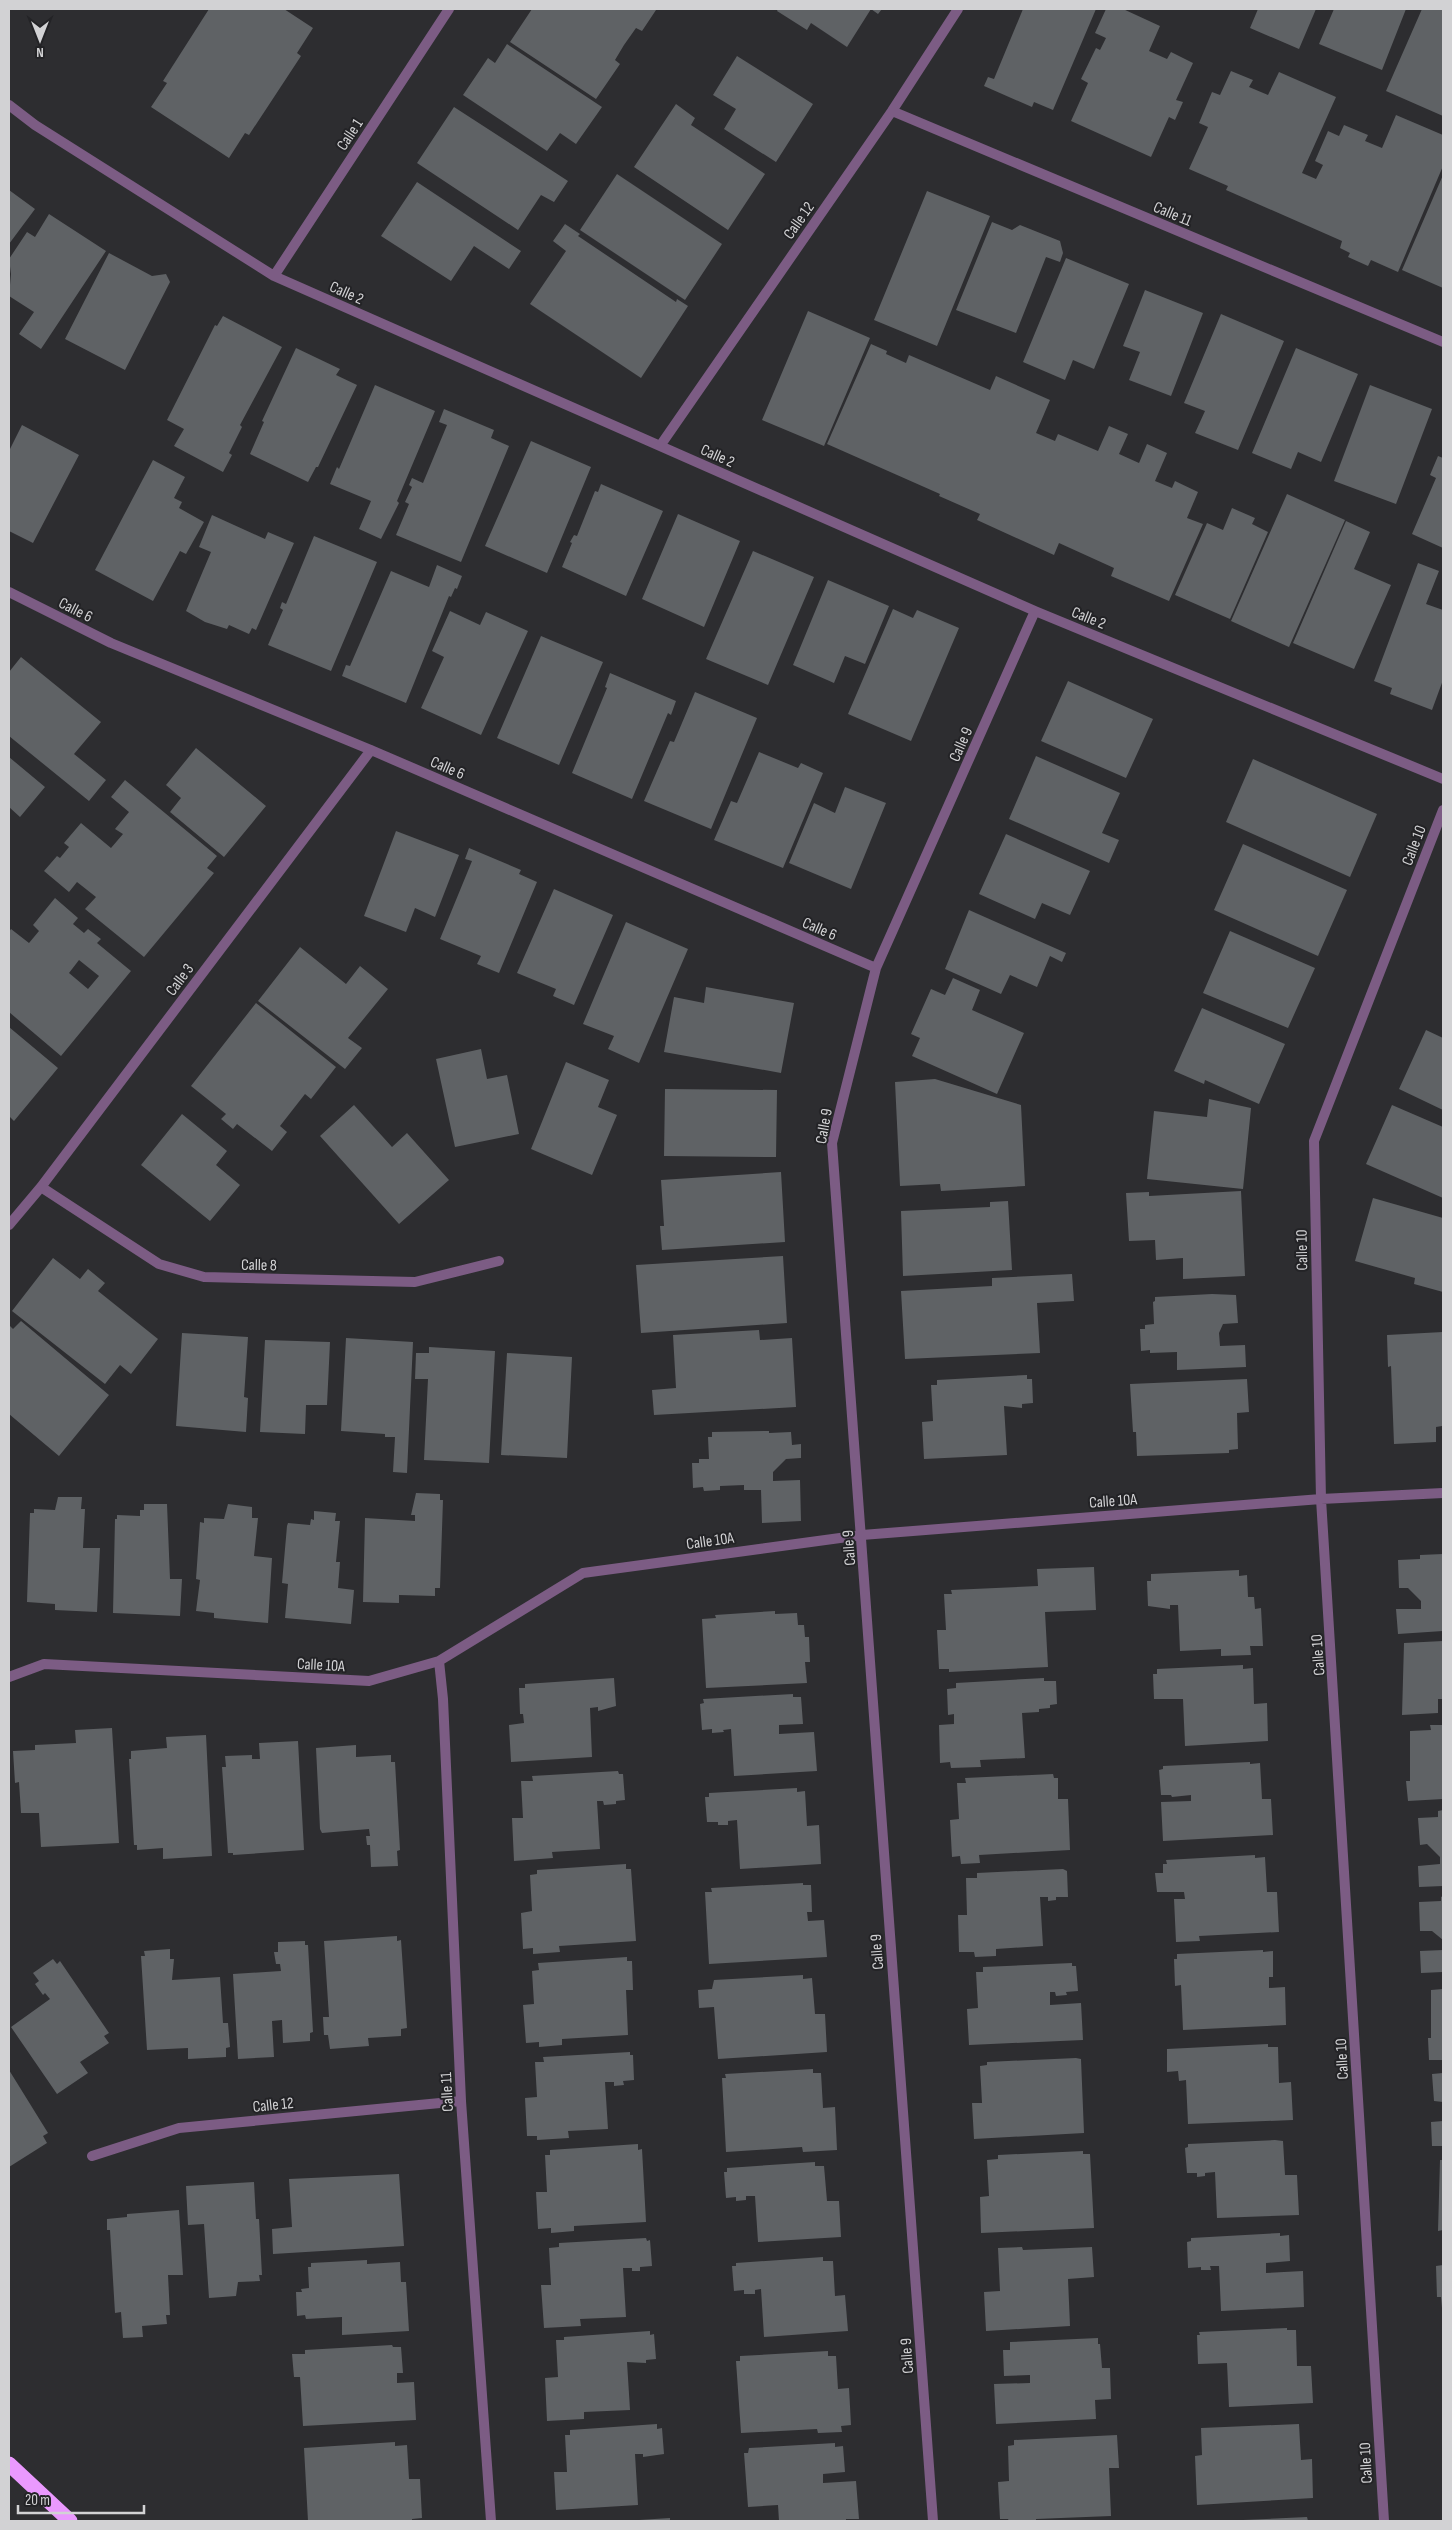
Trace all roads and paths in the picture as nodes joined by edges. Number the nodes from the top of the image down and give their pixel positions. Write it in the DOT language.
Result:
graph roads {
  1 [pos="449,9"];
  2 [pos="958,9"];
  3 [pos="9,105"];
  4 [pos="892,112"];
  5 [pos="274,276"];
  6 [pos="1443,342"];
  7 [pos="660,446"];
  8 [pos="9,592"];
  9 [pos="1035,611"];
  10 [pos="371,750"];
  11 [pos="1443,779"];
  12 [pos="1443,810"];
  13 [pos="876,968"];
  14 [pos="41,1187"];
  15 [pos="9,1225"];
  16 [pos="499,1260"];
  17 [pos="1443,1493"];
  18 [pos="1322,1499"];
  19 [pos="862,1534"];
  20 [pos="439,1661"];
  21 [pos="9,1677"];
  22 [pos="461,2101"];
  23 [pos="92,2156"];
  24 [pos="9,2464"];
  25 [pos="70,2521"];
  26 [pos="491,2521"];
  27 [pos="933,2521"];
  28 [pos="1384,2521"];
  1 -- 5 [label="street, Calle 1"];
  2 -- 4 [label="street, Calle 12"];
  3 -- 5 [label="street, Calle 2"];
  4 -- 6 [label="street, Calle 11"];
  4 -- 7 [label="street, Calle 12"];
  5 -- 7 [label="street, Calle 2"];
  7 -- 9 [label="street, Calle 2"];
  8 -- 10 [label="street, Calle 6"];
  9 -- 11 [label="street, Calle 2"];
  9 -- 13 [label="street, Calle 9"];
  10 -- 13 [label="street, Calle 6"];
  10 -- 14 [label="street, Calle 3"];
  12 -- 18 [label="street, Calle 10"];
  13 -- 19 [label="street, Calle 9"];
  14 -- 15 [label="street, Calle 3"];
  14 -- 16 [label="street, Calle 8"];
  17 -- 18 [label="street, Calle 10A"];
  18 -- 19 [label="street, Calle 10A"];
  18 -- 28 [label="street, Calle 10"];
  19 -- 20 [label="street, Calle 10A"];
  19 -- 27 [label="street, Calle 9"];
  20 -- 21 [label="street, Calle 10A"];
  20 -- 22 [label="street, Calle 11"];
  22 -- 23 [label="street, Calle 12"];
  22 -- 26 [label="street, Calle 11"];
  24 -- 25 [label="highway"];
}
